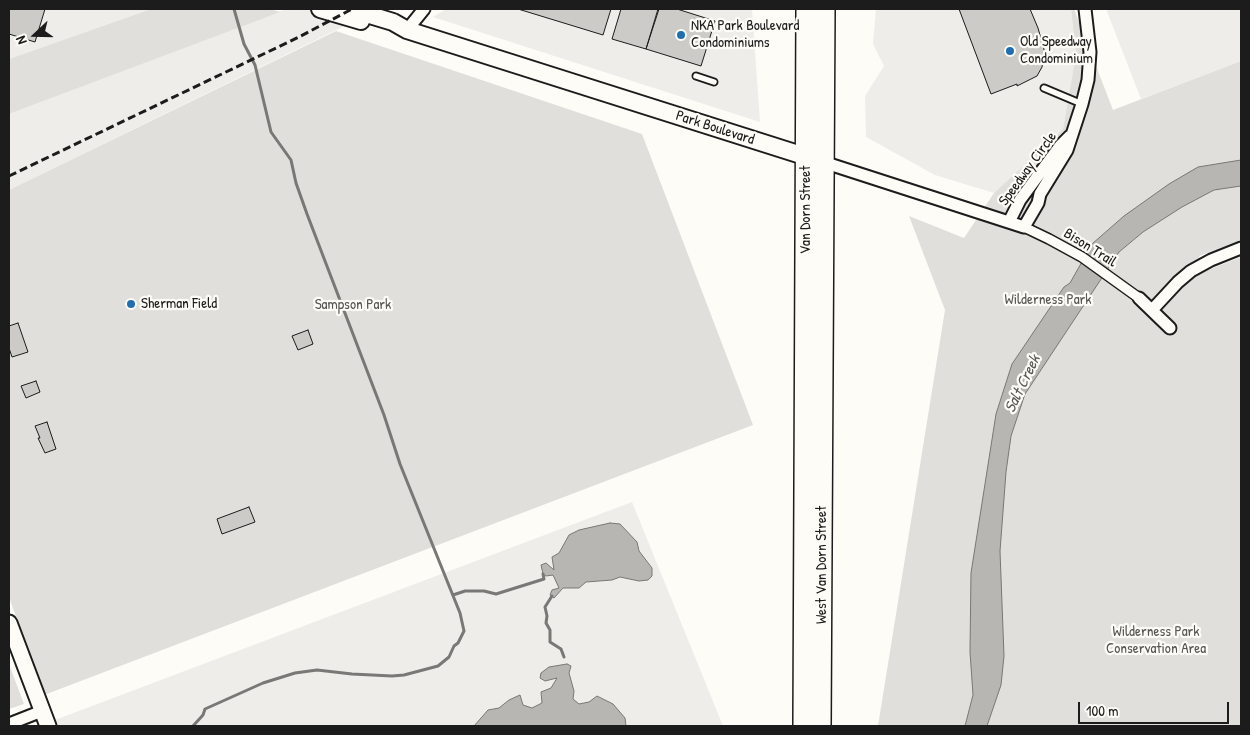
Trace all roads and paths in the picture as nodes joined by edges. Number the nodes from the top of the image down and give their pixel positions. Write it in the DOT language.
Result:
graph roads {
  1 [pos="320,9"];
  2 [pos="350,9"];
  3 [pos="424,9"];
  4 [pos="806,9"];
  5 [pos="825,9"];
  6 [pos="1086,9"];
  7 [pos="407,30"];
  8 [pos="696,76"];
  9 [pos="714,82"];
  10 [pos="1044,88"];
  11 [pos="1082,104"];
  12 [pos="1072,134"];
  13 [pos="805,156"];
  14 [pos="824,162"];
  15 [pos="1009,222"];
  16 [pos="1024,227"];
  17 [pos="1241,248"];
  18 [pos="1136,296"];
  19 [pos="1152,310"];
  20 [pos="1170,328"];
  21 [pos="822,404"];
  22 [pos="805,412"];
  23 [pos="9,623"];
  24 [pos="42,711"];
  25 [pos="9,724"];
  26 [pos="48,726"];
  27 [pos="803,726"];
  28 [pos="821,726"];
  1 -- 7 [label="main road, Park Boulevard"];
  2 -- 7 [label="main road, Park Boulevard"];
  3 -- 7 [label="street"];
  4 -- 13 [label="main road, Van Dorn Street"];
  5 -- 14 [label="main road, Van Dorn Street"];
  6 -- 11 [label="street, Speedway Circle"];
  7 -- 13 [label="main road, Park Boulevard"];
  8 -- 9 [label="lane"];
  10 -- 11 [label="lane"];
  11 -- 12 [label="street, Speedway Circle"];
  12 -- 15 [label="street, Speedway Circle"];
  12 -- 16 [label="street, Speedway Circle"];
  13 -- 14 [label="main road, Park Boulevard"];
  13 -- 22 [label="main road, Van Dorn Street"];
  14 -- 15 [label="street, Park Boulevard"];
  14 -- 21 [label="main road, Van Dorn Street"];
  15 -- 16 [label="street, Park Boulevard"];
  16 -- 18 [label="street, Bison Trail"];
  17 -- 19 [label="street"];
  18 -- 19 [label="street"];
  19 -- 20 [label="street"];
  21 -- 28 [label="main road, West Van Dorn Street"];
  22 -- 27 [label="main road, West Van Dorn Street"];
  23 -- 24 [label="street"];
  24 -- 25 [label="street"];
  24 -- 26 [label="street"];
}
